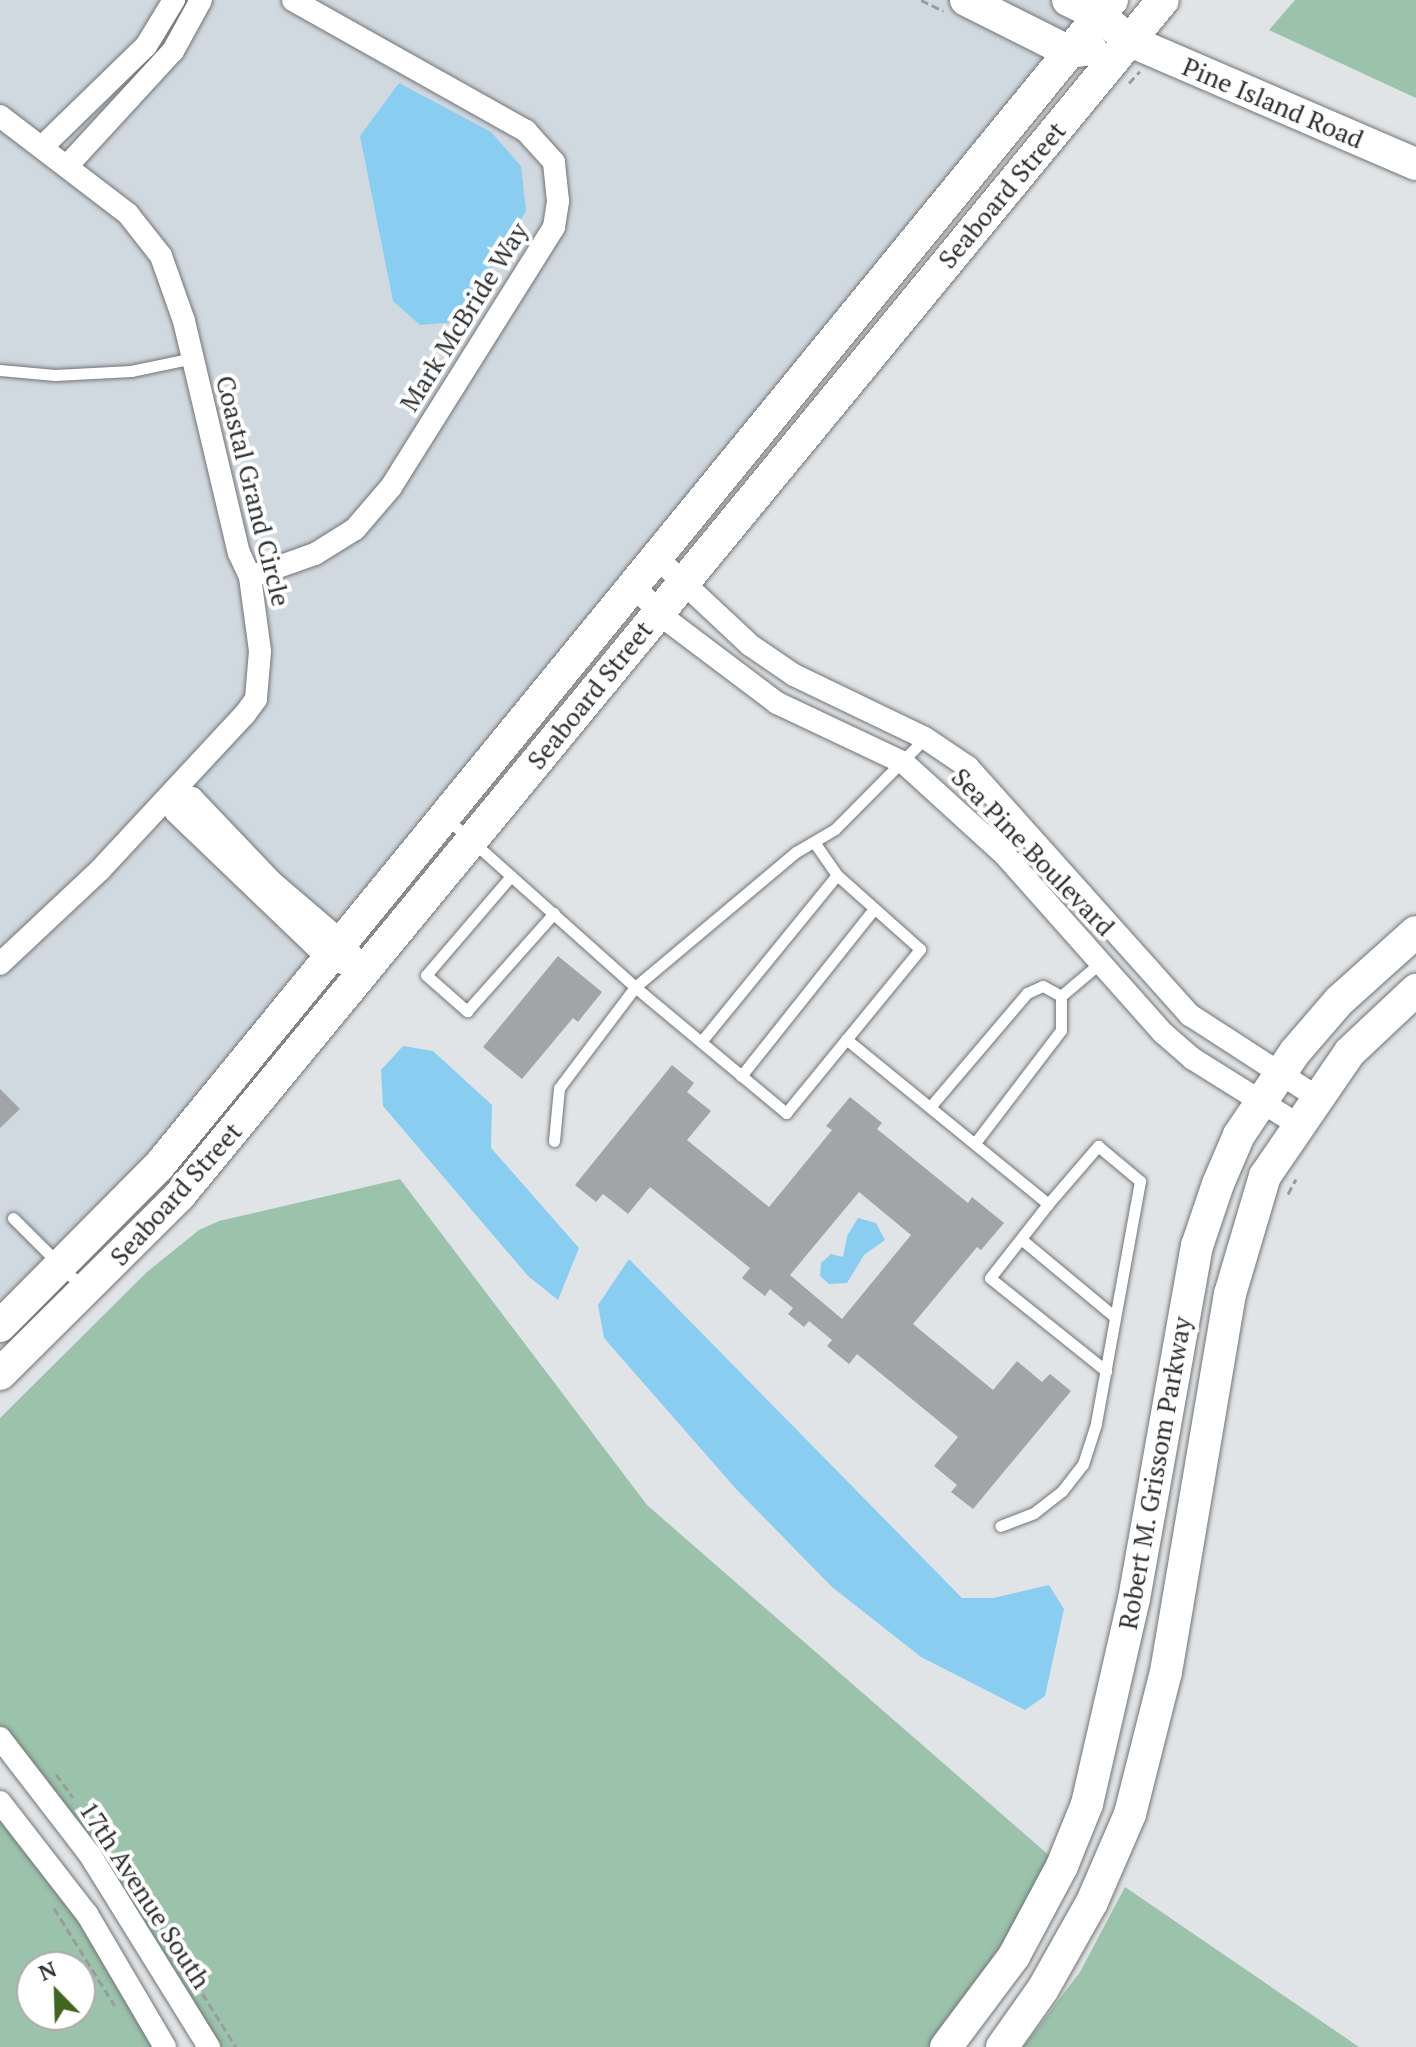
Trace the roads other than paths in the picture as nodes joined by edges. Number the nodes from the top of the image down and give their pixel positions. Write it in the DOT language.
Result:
graph roads {
  1 [pos="174,0"];
  2 [pos="201,0"];
  3 [pos="293,0"];
  4 [pos="966,0"];
  5 [pos="1068,0"];
  6 [pos="1163,0"];
  7 [pos="1105,7"];
  8 [pos="1130,41"];
  9 [pos="1070,52"];
  10 [pos="0,116"];
  11 [pos="43,146"];
  12 [pos="1416,164"];
  13 [pos="68,165"];
  14 [pos="193,358"];
  15 [pos="0,370"];
  16 [pos="656,557"];
  17 [pos="250,577"];
  18 [pos="683,582"];
  19 [pos="633,586"];
  20 [pos="659,611"];
  21 [pos="925,738"];
  22 [pos="904,763"];
  23 [pos="174,793"];
  24 [pos="445,817"];
  25 [pos="471,840"];
  26 [pos="814,842"];
  27 [pos="837,875"];
  28 [pos="511,876"];
  29 [pos="874,909"];
  30 [pos="554,913"];
  31 [pos="1416,932"];
  32 [pos="1124,937"];
  33 [pos="335,950"];
  34 [pos="1100,963"];
  35 [pos="0,964"];
  36 [pos="363,970"];
  37 [pos="635,987"];
  38 [pos="1416,990"];
  39 [pos="1061,996"];
  40 [pos="846,1039"];
  41 [pos="701,1042"];
  42 [pos="1280,1074"];
  43 [pos="741,1076"];
  44 [pos="1315,1096"];
  45 [pos="1259,1103"];
  46 [pos="930,1107"];
  47 [pos="1297,1124"];
  48 [pos="554,1141"];
  49 [pos="975,1143"];
  50 [pos="1048,1204"];
  51 [pos="13,1218"];
  52 [pos="1021,1239"];
  53 [pos="62,1266"];
  54 [pos="86,1291"];
  55 [pos="1115,1317"];
  56 [pos="0,1326"];
  57 [pos="1106,1371"];
  58 [pos="0,1374"];
  59 [pos="1000,1526"];
  60 [pos="0,1738"];
  61 [pos="0,1802"];
  62 [pos="149,1950"];
  63 [pos="118,1967"];
  64 [pos="165,2047"];
  65 [pos="209,2047"];
  66 [pos="946,2047"];
  67 [pos="1002,2047"];
  1 -- 11 [label="street"];
  2 -- 13 [label="street"];
  3 -- 17 [label="street, Mark McBride Way"];
  4 -- 9 [label="street"];
  5 -- 7 [label="street, Pine Island Road"];
  6 -- 8 [label="street, Seaboard Street"];
  7 -- 8 [label="street, Pine Island Road"];
  7 -- 9 [label="street, Seaboard Street"];
  8 -- 9 [label="street"];
  8 -- 12 [label="street, Pine Island Road"];
  8 -- 18 [label="street, Seaboard Street"];
  9 -- 16 [label="street, Seaboard Street"];
  10 -- 11 [label="street, Coastal Grand Circle"];
  11 -- 13 [label="street, Coastal Grand Circle"];
  13 -- 14 [label="street, Coastal Grand Circle"];
  14 -- 15 [label="lane"];
  14 -- 17 [label="street, Coastal Grand Circle"];
  16 -- 18 [label="street, Sea Pine Boulevard"];
  16 -- 19 [label="street, Seaboard Street"];
  17 -- 23 [label="street, Coastal Grand Circle"];
  18 -- 20 [label="street, Seaboard Street"];
  18 -- 21 [label="street, Sea Pine Boulevard"];
  19 -- 20 [label="street, Sea Pine Boulevard"];
  19 -- 24 [label="street, Seaboard Street"];
  20 -- 22 [label="street, Sea Pine Boulevard"];
  20 -- 25 [label="street, Seaboard Street"];
  21 -- 22 [label="lane"];
  21 -- 32 [label="street, Sea Pine Boulevard"];
  22 -- 26 [label="lane"];
  22 -- 34 [label="street, Sea Pine Boulevard"];
  23 -- 33 [label="street"];
  23 -- 35 [label="street, Coastal Grand Circle"];
  24 -- 25 [label="lane"];
  24 -- 33 [label="street, Seaboard Street"];
  25 -- 28 [label="lane"];
  25 -- 36 [label="street, Seaboard Street"];
  26 -- 27 [label="lane"];
  26 -- 37 [label="lane"];
  27 -- 29 [label="lane"];
  27 -- 41 [label="lane"];
  28 -- 30 [label="lane"];
  28 -- 30 [label="lane"];
  29 -- 40 [label="lane"];
  29 -- 43 [label="lane"];
  30 -- 37 [label="lane"];
  31 -- 42 [label="street, Robert M. Grissom Parkway"];
  32 -- 34 [label="street"];
  32 -- 42 [label="street, Sea Pine Boulevard"];
  33 -- 36 [label="street"];
  33 -- 53 [label="street, Seaboard Street"];
  34 -- 39 [label="lane"];
  34 -- 45 [label="street, Sea Pine Boulevard"];
  36 -- 54 [label="street, Seaboard Street"];
  37 -- 41 [label="lane"];
  37 -- 48 [label="lane"];
  38 -- 44 [label="street, Robert M. Grissom Parkway"];
  39 -- 46 [label="lane"];
  39 -- 49 [label="lane"];
  40 -- 43 [label="lane"];
  40 -- 46 [label="lane"];
  41 -- 43 [label="lane"];
  42 -- 44 [label="street, Sea Pine Boulevard"];
  42 -- 45 [label="street, Robert M. Grissom Parkway"];
  44 -- 47 [label="street, Robert M. Grissom Parkway"];
  45 -- 47 [label="street, Sea Pine Boulevard"];
  45 -- 66 [label="street, Robert M. Grissom Parkway"];
  46 -- 49 [label="lane"];
  47 -- 67 [label="street, Robert M. Grissom Parkway"];
  49 -- 50 [label="lane"];
  50 -- 52 [label="lane"];
  50 -- 55 [label="lane"];
  51 -- 53 [label="lane"];
  52 -- 55 [label="lane"];
  52 -- 57 [label="lane"];
  53 -- 54 [label="lane"];
  53 -- 56 [label="street, Seaboard Street"];
  54 -- 58 [label="street, Seaboard Street"];
  55 -- 57 [label="lane"];
  57 -- 59 [label="lane"];
  60 -- 62 [label="street, 17th Avenue South"];
  61 -- 63 [label="street"];
  62 -- 63 [label="street"];
  62 -- 65 [label="street, 17th Avenue South"];
  63 -- 64 [label="street"];
}
